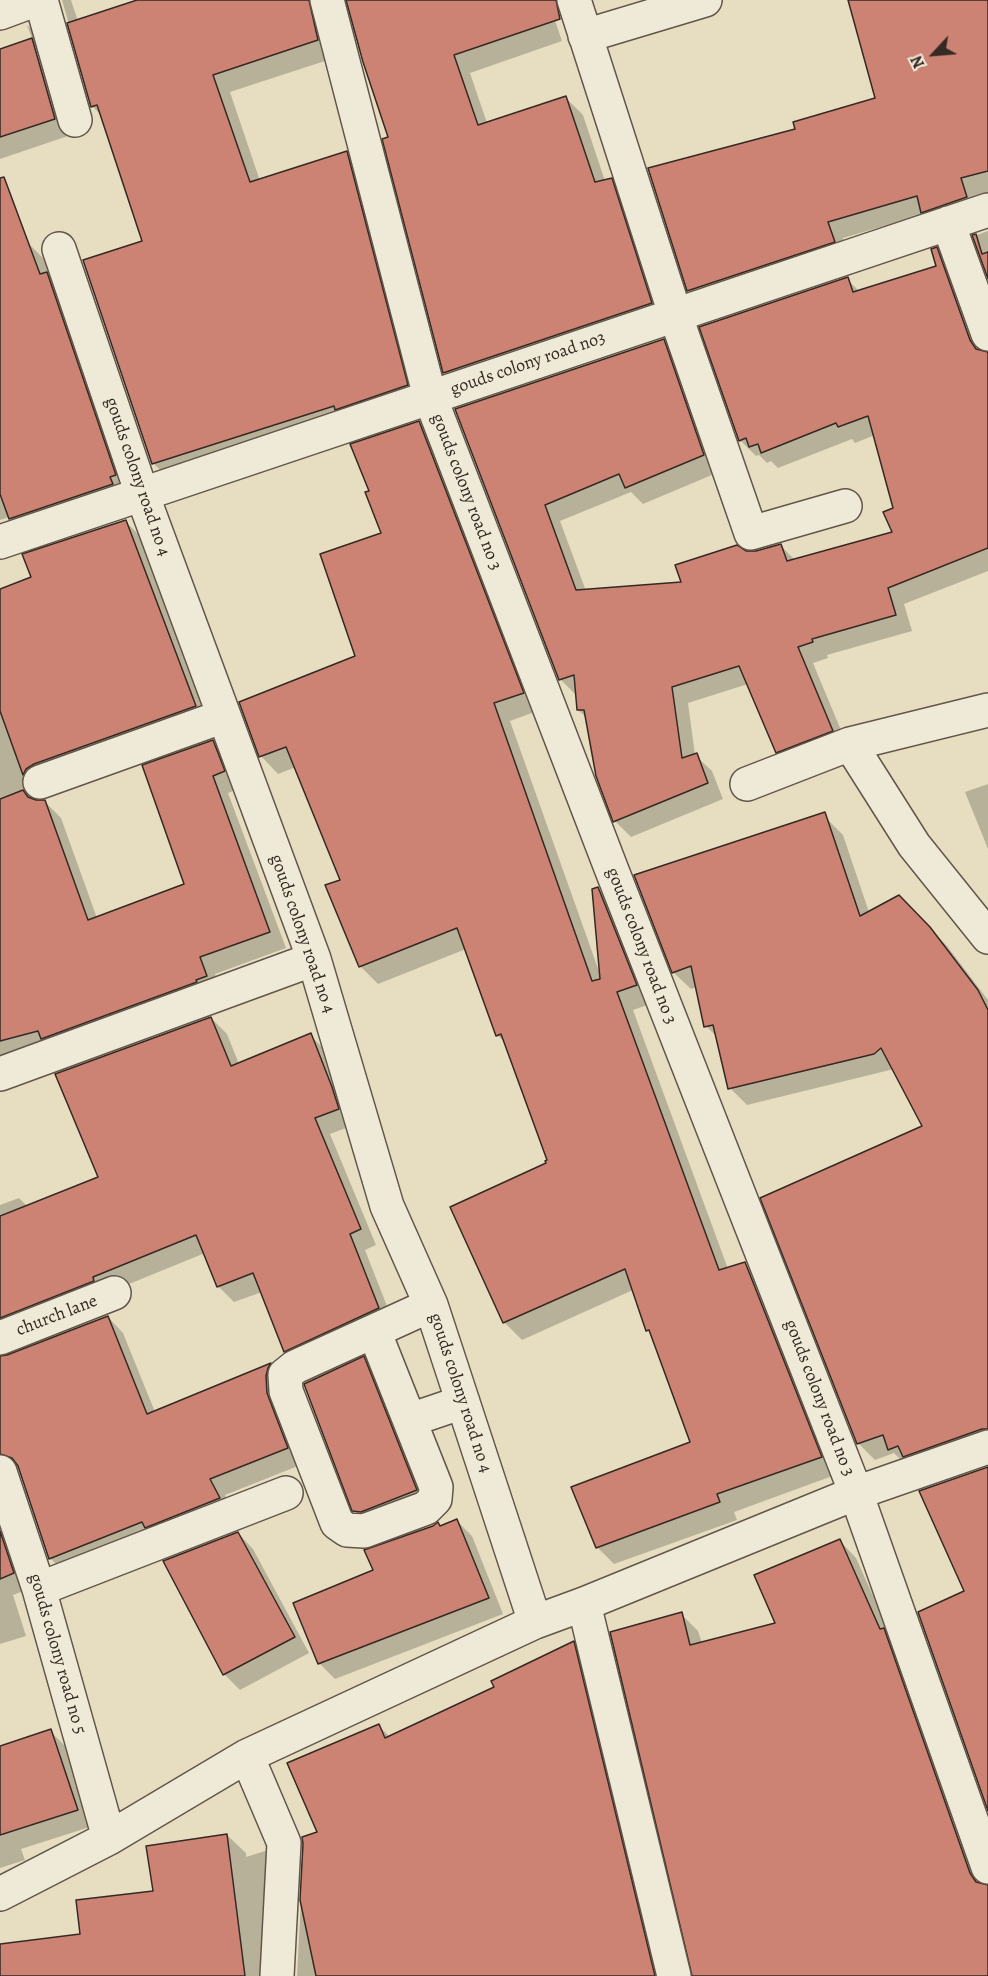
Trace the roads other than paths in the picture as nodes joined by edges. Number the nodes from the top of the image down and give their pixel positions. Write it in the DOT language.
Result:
graph roads {
  1 [pos="35,0"];
  2 [pos="41,0"];
  3 [pos="327,0"];
  4 [pos="574,0"];
  5 [pos="705,0"];
  6 [pos="0,13"];
  7 [pos="585,36"];
  8 [pos="75,120"];
  9 [pos="988,210"];
  10 [pos="948,223"];
  11 [pos="59,249"];
  12 [pos="675,314"];
  13 [pos="988,334"];
  14 [pos="430,397"];
  15 [pos="141,494"];
  16 [pos="845,506"];
  17 [pos="0,542"];
  18 [pos="988,710"];
  19 [pos="224,716"];
  20 [pos="850,744"];
  21 [pos="40,782"];
  22 [pos="747,784"];
  23 [pos="988,937"];
  24 [pos="314,960"];
  25 [pos="0,1074"];
  26 [pos="114,1293"];
  27 [pos="431,1305"];
  28 [pos="374,1331"];
  29 [pos="0,1338"];
  30 [pos="463,1402"];
  31 [pos="410,1420"];
  32 [pos="988,1447"];
  33 [pos="0,1472"];
  34 [pos="286,1493"];
  35 [pos="856,1493"];
  36 [pos="39,1589"];
  37 [pos="584,1604"];
  38 [pos="535,1622"];
  39 [pos="247,1756"];
  40 [pos="109,1838"];
  41 [pos="988,1867"];
  42 [pos="0,1894"];
  43 [pos="277,1976"];
  44 [pos="674,1976"];
  1 -- 6 [label="street"];
  2 -- 8 [label="street"];
  3 -- 14 [label="street, gouds colony road no 3"];
  4 -- 7 [label="street"];
  5 -- 7 [label="street"];
  7 -- 12 [label="street"];
  9 -- 10 [label="street, gouds colony road no3"];
  10 -- 12 [label="street, gouds colony road no3"];
  10 -- 13 [label="street"];
  11 -- 15 [label="street, gouds colony road no 4"];
  12 -- 14 [label="street, gouds colony road no3"];
  12 -- 16 [label="street"];
  14 -- 15 [label="street, gouds colony road no3"];
  14 -- 35 [label="street, gouds colony road no 3"];
  15 -- 17 [label="street, gouds colony road no3"];
  15 -- 19 [label="street, gouds colony road no 4"];
  18 -- 20 [label="street"];
  19 -- 21 [label="street"];
  19 -- 24 [label="street, gouds colony road no 4"];
  20 -- 22 [label="street"];
  20 -- 23 [label="street"];
  24 -- 25 [label="street"];
  24 -- 27 [label="street, gouds colony road no 4"];
  26 -- 29 [label="street, church lane"];
  27 -- 28 [label="street"];
  27 -- 30 [label="street, gouds colony road no 4"];
  28 -- 31 [label="street"];
  28 -- 31 [label="street"];
  30 -- 31 [label="street"];
  30 -- 38 [label="street, gouds colony road no 4"];
  32 -- 35 [label="street"];
  33 -- 36 [label="street, gouds colony road no 5"];
  34 -- 36 [label="street"];
  35 -- 37 [label="street"];
  35 -- 41 [label="street, gouds colony road no 3"];
  36 -- 40 [label="street, gouds colony road no 5"];
  37 -- 38 [label="street"];
  37 -- 44 [label="street"];
  38 -- 39 [label="street"];
  39 -- 40 [label="street"];
  39 -- 43 [label="street"];
  40 -- 42 [label="street"];
}
